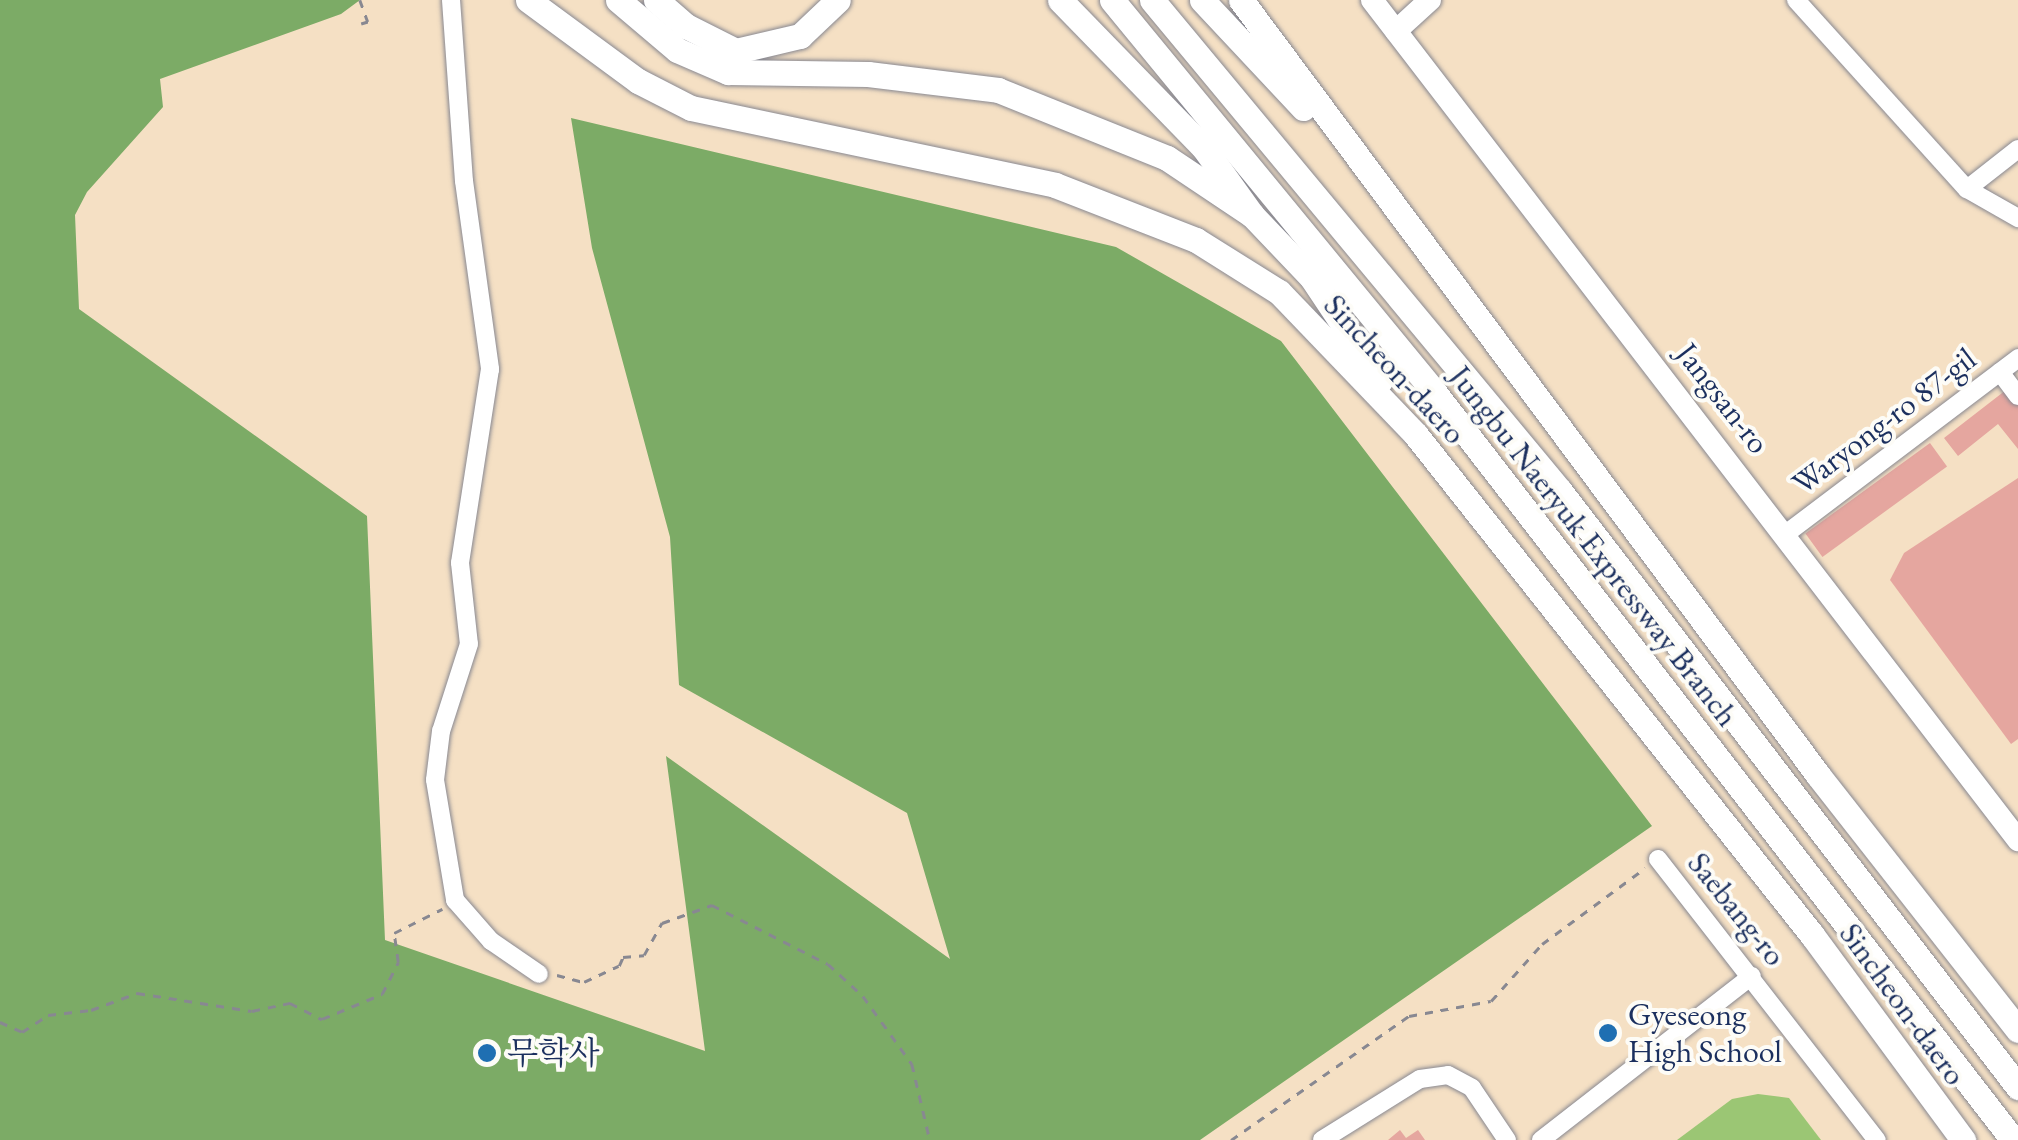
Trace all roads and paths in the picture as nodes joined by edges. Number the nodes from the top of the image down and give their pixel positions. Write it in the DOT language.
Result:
graph roads {
  1 [pos="360,0"];
  2 [pos="452,0"];
  3 [pos="528,0"];
  4 [pos="618,0"];
  5 [pos="656,0"];
  6 [pos="838,0"];
  7 [pos="1060,0"];
  8 [pos="1112,0"];
  9 [pos="1152,0"];
  10 [pos="1202,0"];
  11 [pos="1241,0"];
  12 [pos="1372,0"];
  13 [pos="1430,0"];
  14 [pos="1796,0"];
  15 [pos="361,24"];
  16 [pos="1396,31"];
  17 [pos="2018,149"];
  18 [pos="1375,185"];
  19 [pos="1968,189"];
  20 [pos="1252,215"];
  21 [pos="2018,218"];
  22 [pos="2018,358"];
  23 [pos="2000,372"];
  24 [pos="2018,396"];
  25 [pos="1416,434"];
  26 [pos="1787,532"];
  27 [pos="2018,840"];
  28 [pos="1658,858"];
  29 [pos="455,900"];
  30 [pos="540,974"];
  31 [pos="1752,976"];
  32 [pos="0,1022"];
  33 [pos="2018,1030"];
  34 [pos="2018,1087"];
  35 [pos="930,1140"];
  36 [pos="1231,1140"];
  37 [pos="1322,1140"];
  38 [pos="1508,1140"];
  39 [pos="1541,1140"];
  40 [pos="1877,1140"];
  41 [pos="1963,1140"];
  42 [pos="2013,1140"];
  1 -- 15 [label="path"];
  2 -- 29 [label="street"];
  3 -- 25 [label="highway, Sincheon-daero"];
  4 -- 20 [label="highway"];
  5 -- 6 [label="highway"];
  7 -- 20 [label="highway"];
  8 -- 42 [label="highway, Jungbu Naeryuk Expressway Branch"];
  9 -- 34 [label="highway, Jungbu Naeryuk Expressway Branch"];
  10 -- 18 [label="highway"];
  11 -- 18 [label="highway"];
  12 -- 16 [label="main road, Jangsan-ro"];
  13 -- 16 [label="main road"];
  14 -- 19 [label="street"];
  16 -- 26 [label="main road, Jangsan-ro"];
  17 -- 19 [label="street"];
  18 -- 33 [label="highway"];
  19 -- 21 [label="street"];
  20 -- 25 [label="highway"];
  22 -- 23 [label="street, Waryong-ro 87-gil"];
  23 -- 24 [label="street"];
  23 -- 26 [label="street, Waryong-ro 87-gil"];
  25 -- 41 [label="highway, Sincheon-daero"];
  26 -- 27 [label="main road, Jangsan-ro"];
  28 -- 31 [label="street, Saebang-ro"];
  28 -- 36 [label="path"];
  29 -- 30 [label="street"];
  29 -- 32 [label="path"];
  30 -- 35 [label="path"];
  31 -- 39 [label="street"];
  31 -- 40 [label="street, Saebang-ro"];
  37 -- 38 [label="street"];
}
